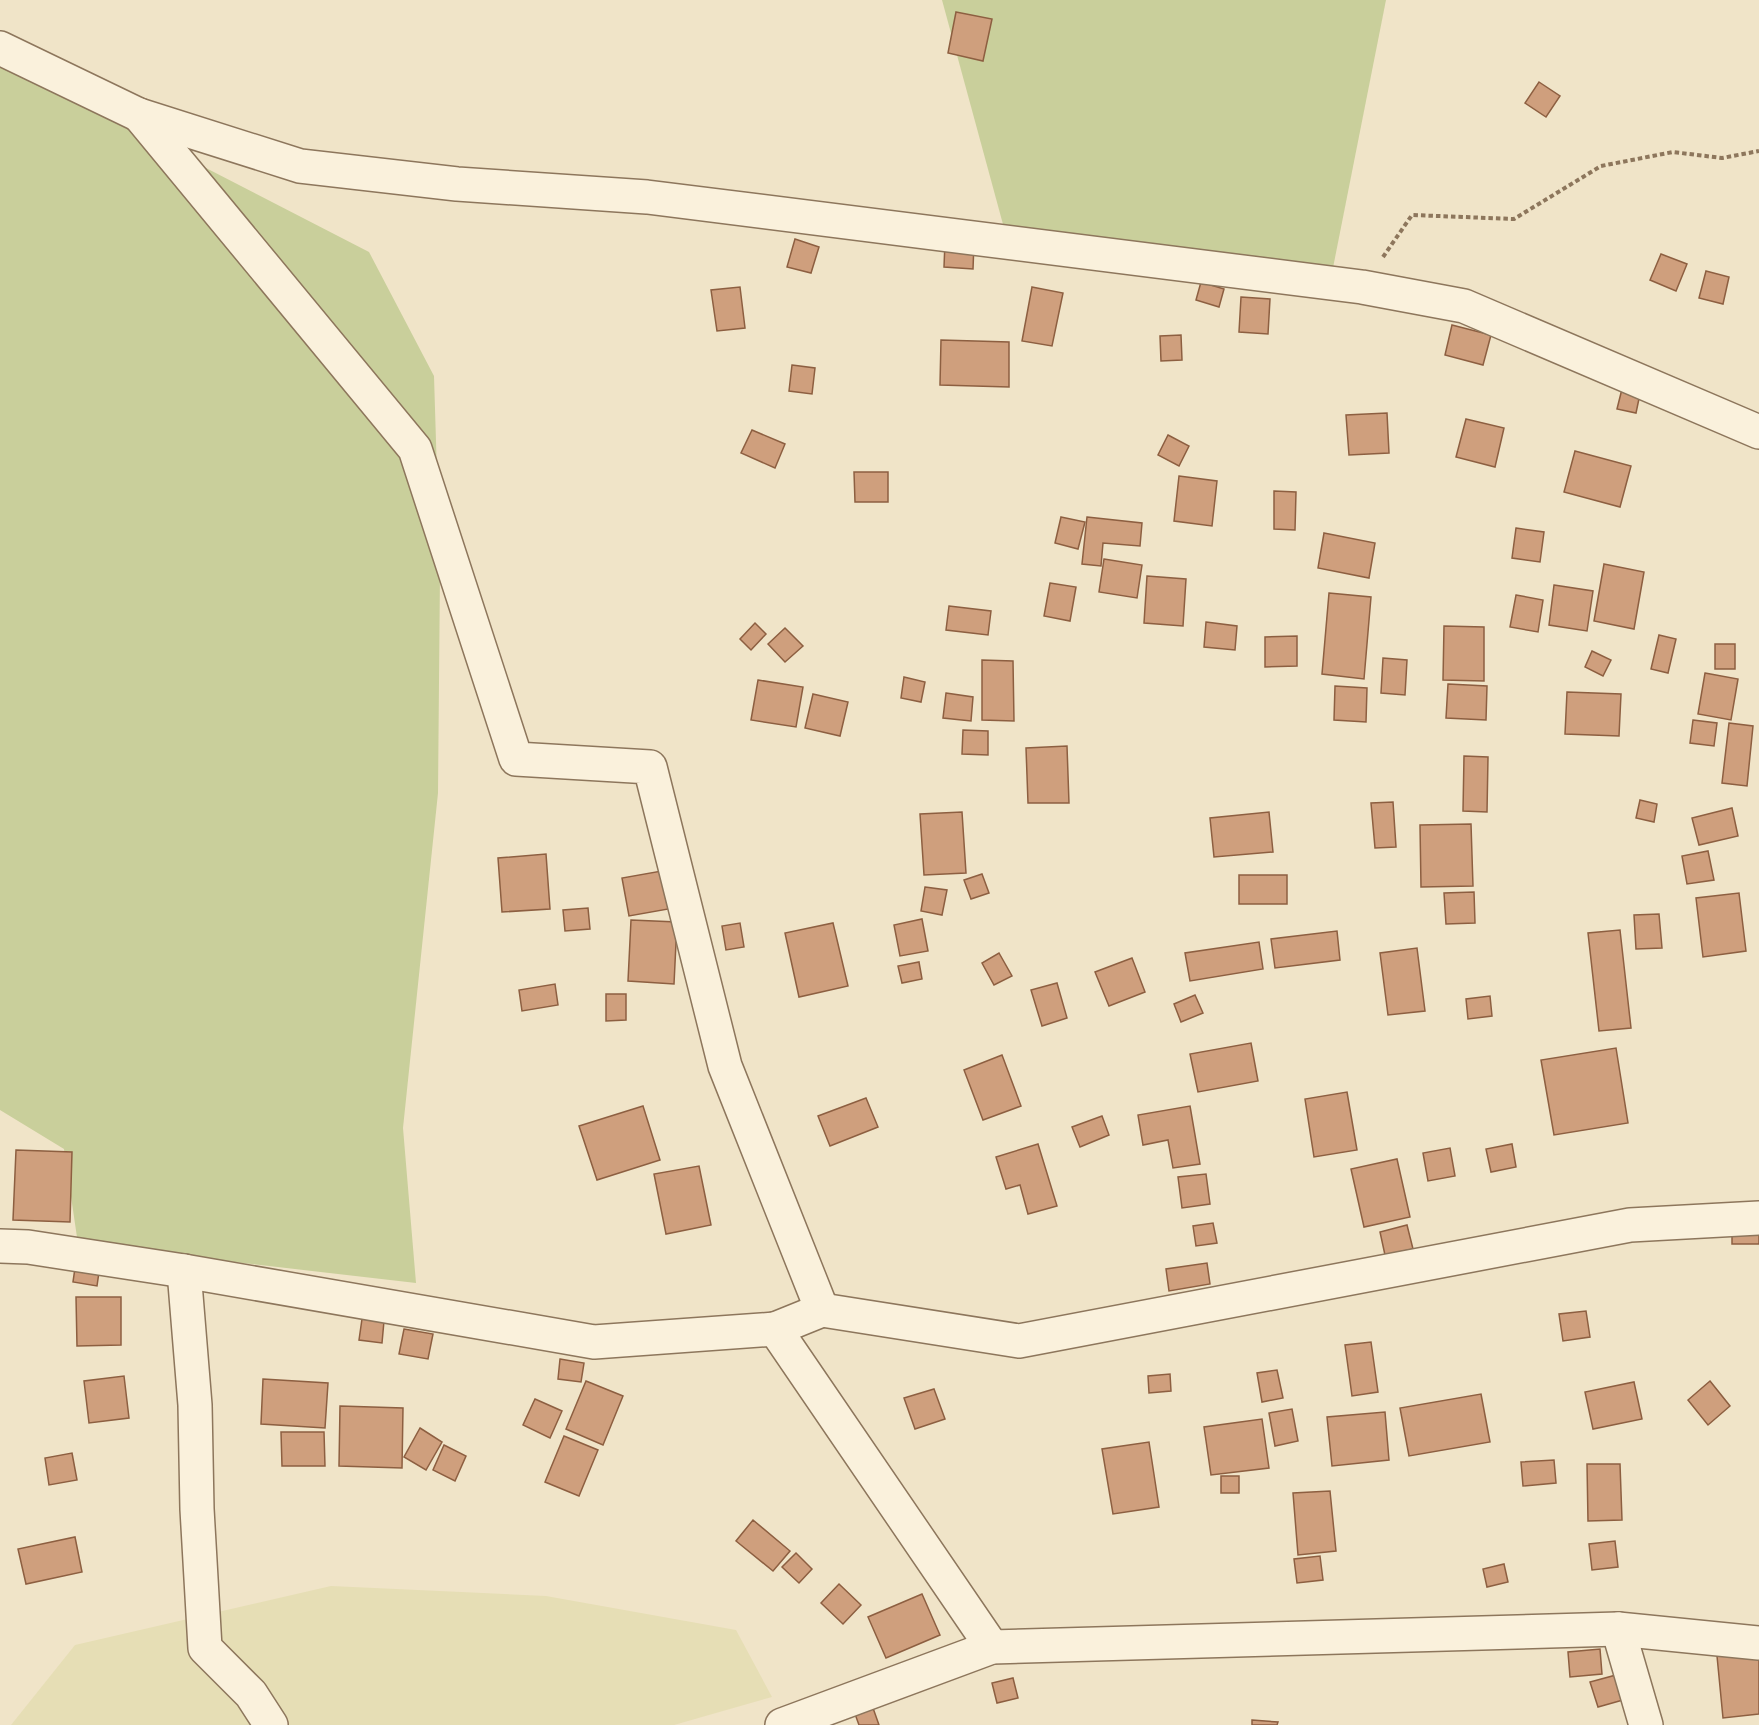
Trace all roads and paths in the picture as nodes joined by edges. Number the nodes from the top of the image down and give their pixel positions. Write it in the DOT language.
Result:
graph roads {
  1 [pos="0,48"];
  2 [pos="139,116"];
  3 [pos="1759,151"];
  4 [pos="1362,287"];
  5 [pos="1759,432"];
  6 [pos="1759,1218"];
  7 [pos="0,1246"];
  8 [pos="184,1271"];
  9 [pos="822,1310"];
  10 [pos="775,1329"];
  11 [pos="1618,1629"];
  12 [pos="1759,1643"];
  13 [pos="992,1647"];
  14 [pos="271,1725"];
  15 [pos="782,1725"];
  16 [pos="1646,1725"];
  1 -- 2 [label="street"];
  2 -- 4 [label="street"];
  2 -- 9 [label="street"];
  3 -- 4 [label="path"];
  4 -- 5 [label="street"];
  6 -- 9 [label="street"];
  7 -- 8 [label="street"];
  8 -- 10 [label="street"];
  8 -- 14 [label="street"];
  9 -- 10 [label="street"];
  10 -- 13 [label="street"];
  11 -- 12 [label="street"];
  11 -- 13 [label="street"];
  11 -- 16 [label="street"];
  13 -- 15 [label="street"];
}
